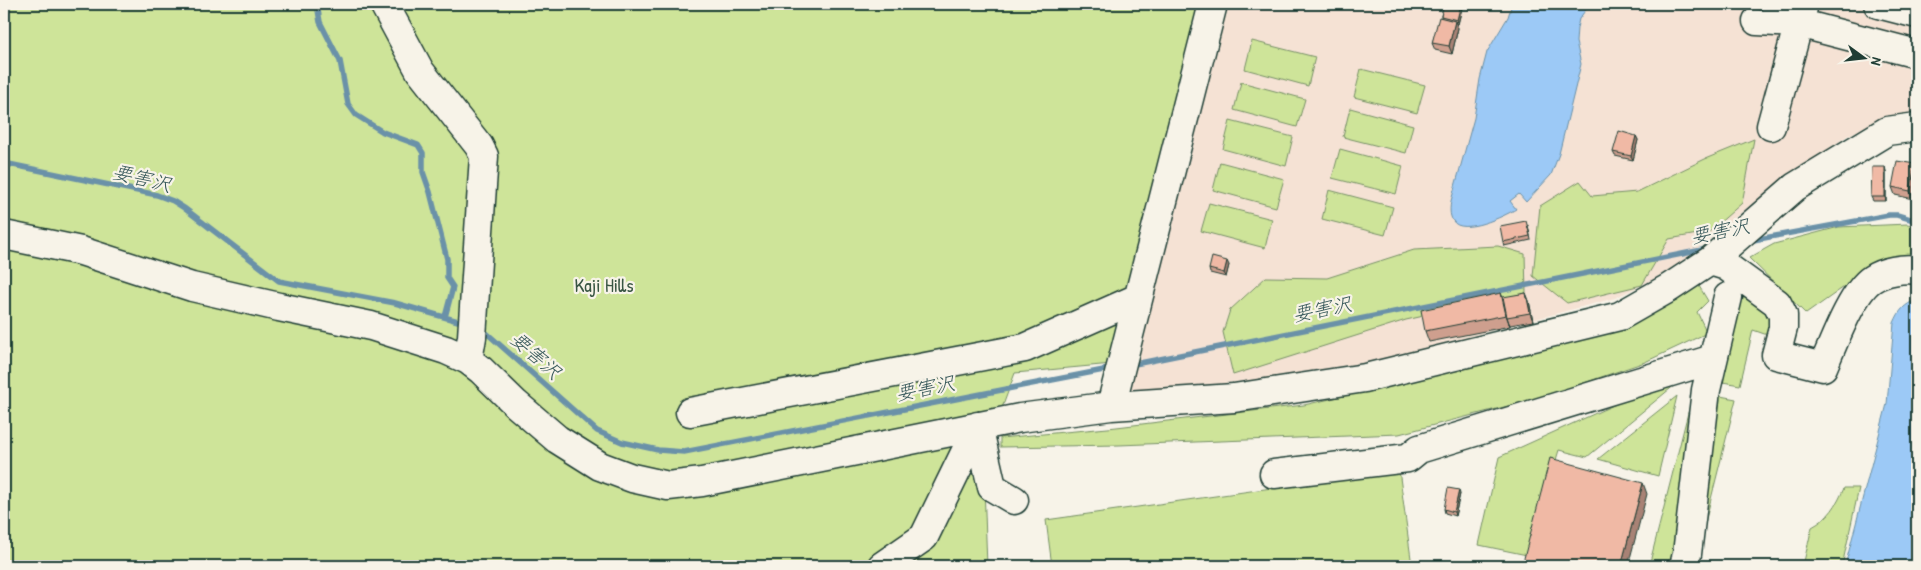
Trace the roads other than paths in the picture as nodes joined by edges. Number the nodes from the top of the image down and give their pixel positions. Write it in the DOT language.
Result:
graph roads {
  1 [pos="384,4"];
  2 [pos="1213,4"];
  3 [pos="1878,4"];
  4 [pos="1801,13"];
  5 [pos="1917,14"];
  6 [pos="1757,21"];
  7 [pos="1917,54"];
  8 [pos="1770,126"];
  9 [pos="1917,127"];
  10 [pos="4,235"];
  11 [pos="1711,260"];
  12 [pos="1917,270"];
  13 [pos="1728,297"];
  14 [pos="1138,298"];
  15 [pos="472,337"];
  16 [pos="1713,359"];
  17 [pos="1111,406"];
  18 [pos="690,412"];
  19 [pos="978,426"];
  20 [pos="1274,474"];
  21 [pos="1014,500"];
  22 [pos="882,566"];
  23 [pos="1684,566"];
  1 -- 15 [label="street"];
  2 -- 14 [label="street"];
  3 -- 5 [label="street"];
  4 -- 6 [label="street"];
  4 -- 7 [label="street"];
  4 -- 8 [label="street"];
  9 -- 11 [label="street"];
  10 -- 15 [label="street"];
  11 -- 12 [label="street"];
  11 -- 17 [label="street"];
  13 -- 16 [label="street"];
  14 -- 17 [label="street"];
  14 -- 18 [label="street"];
  15 -- 19 [label="street"];
  16 -- 20 [label="street"];
  16 -- 23 [label="street"];
  17 -- 19 [label="street"];
  19 -- 21 [label="street"];
  19 -- 22 [label="street"];
}
